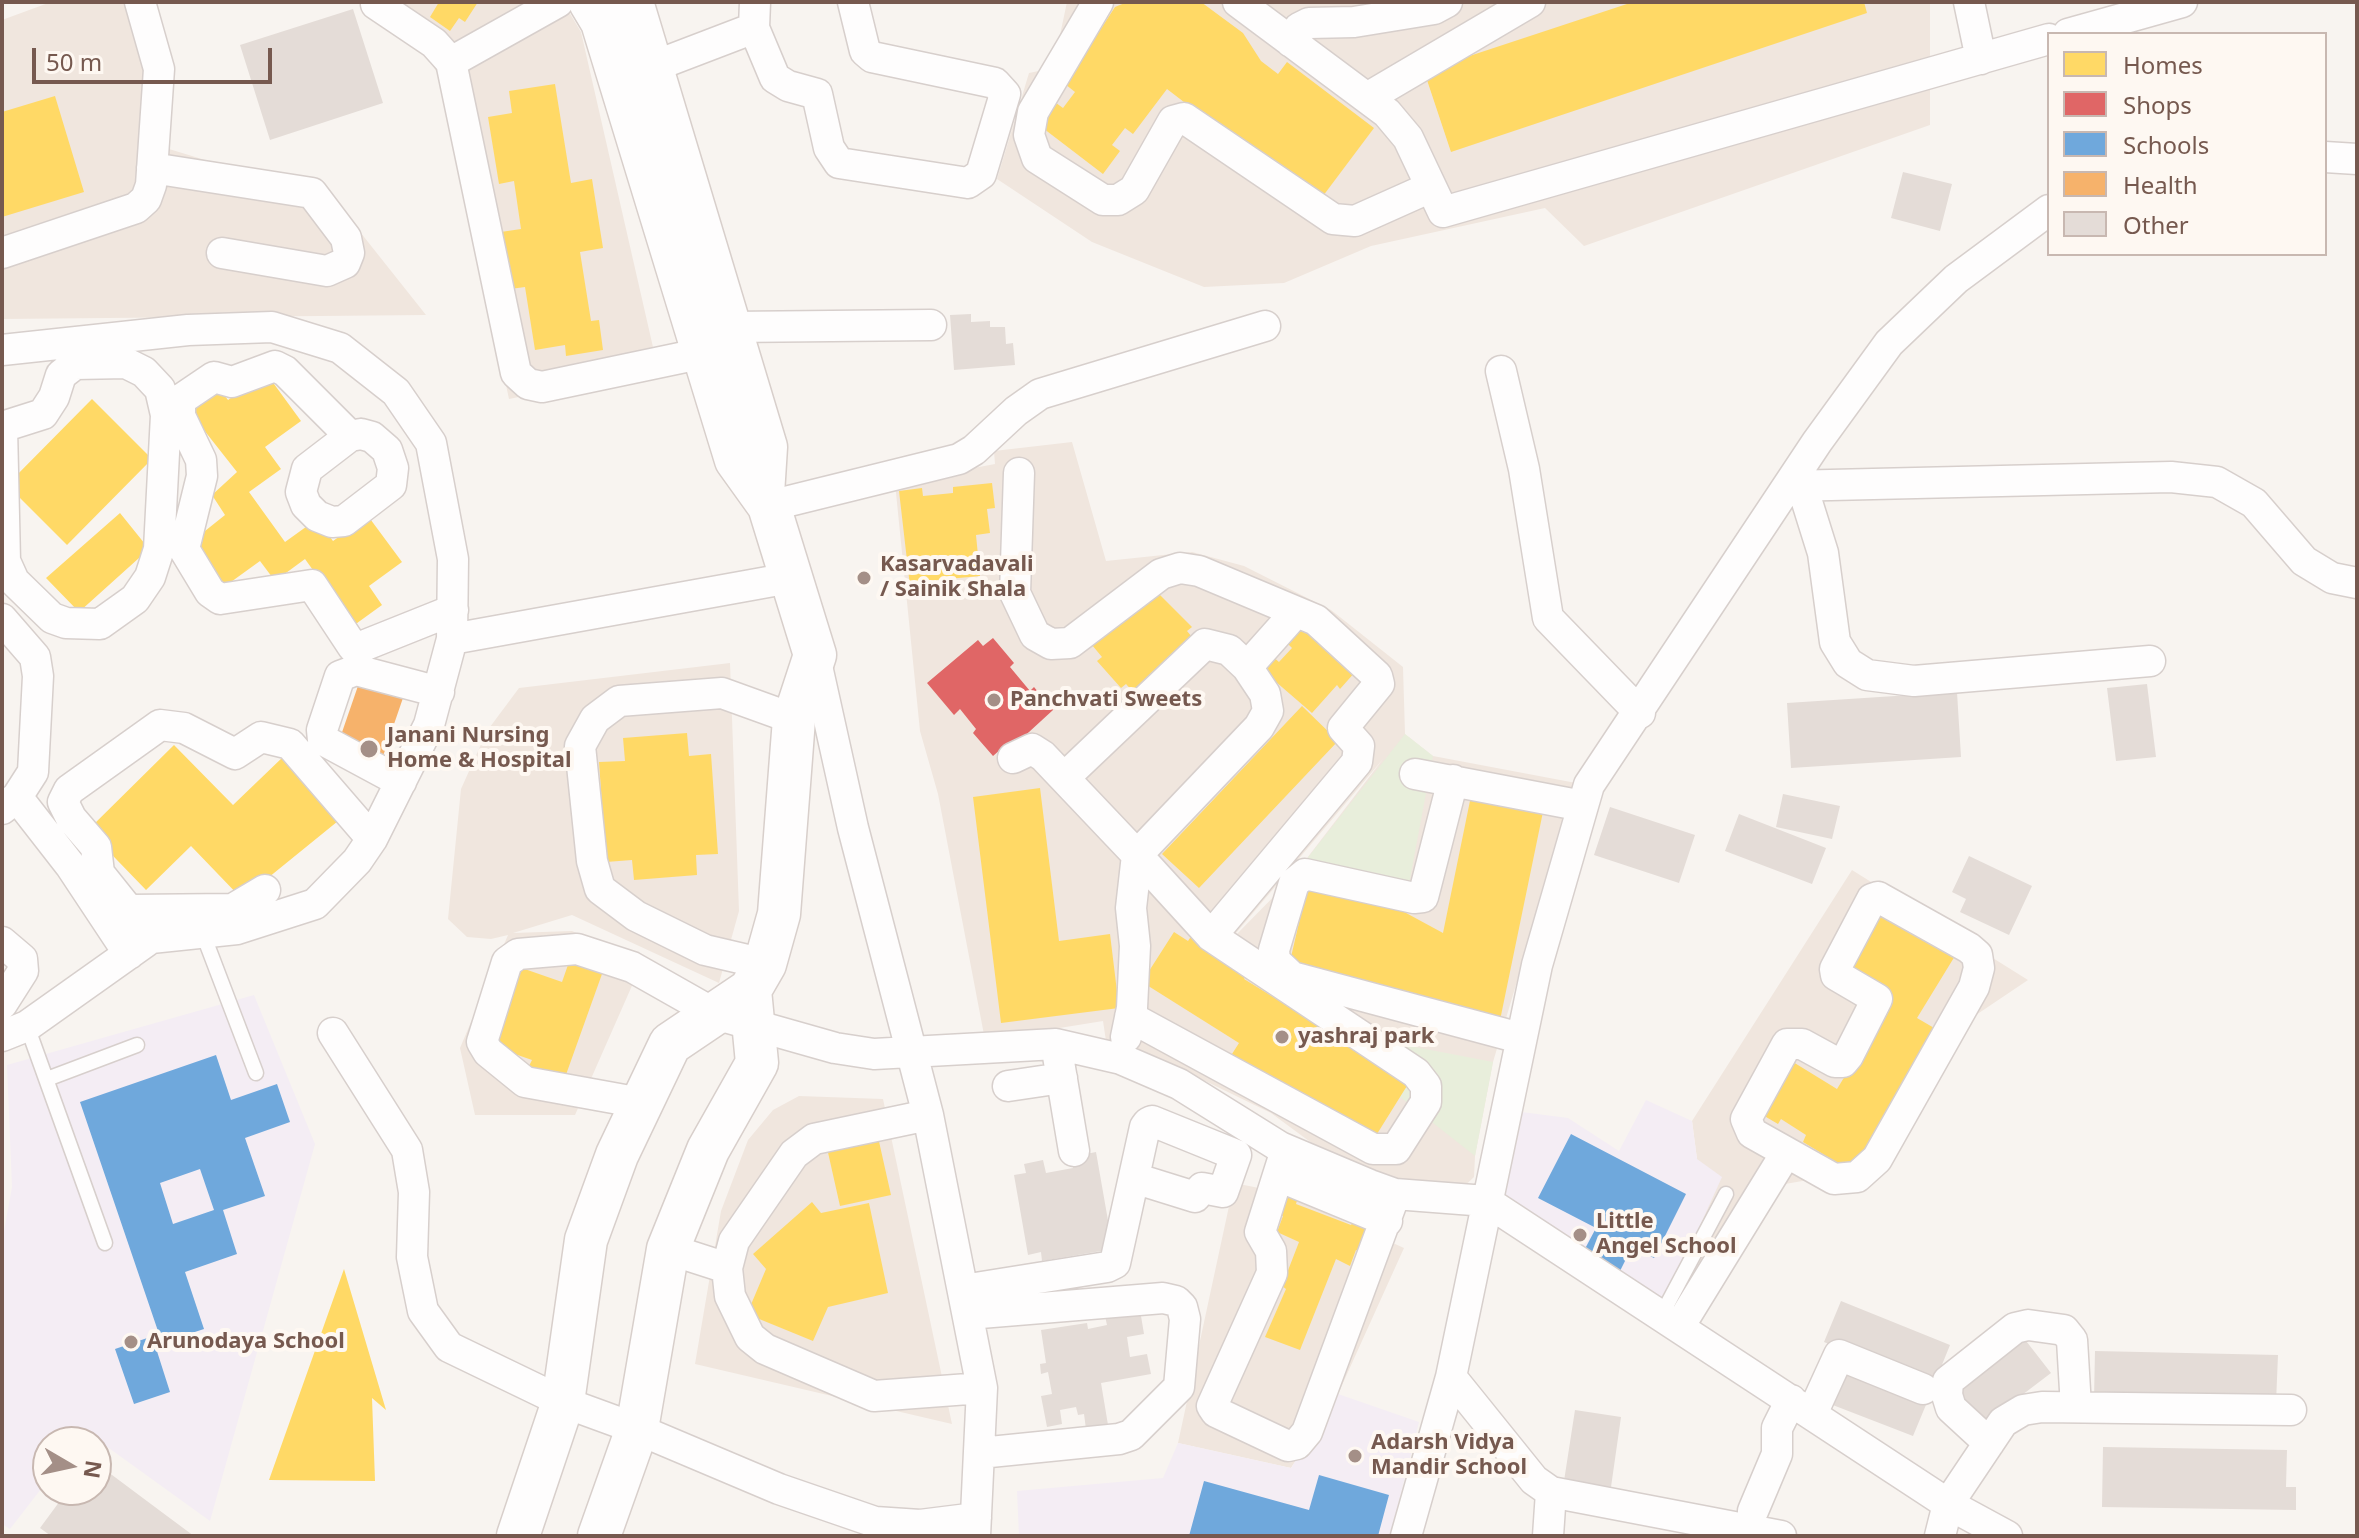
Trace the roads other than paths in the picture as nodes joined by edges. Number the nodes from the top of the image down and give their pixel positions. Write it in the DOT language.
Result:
graph roads {
  1 [pos="140,2"];
  2 [pos="558,2"];
  3 [pos="590,2"];
  4 [pos="632,2"];
  5 [pos="853,2"];
  6 [pos="1098,2"];
  7 [pos="1238,2"];
  8 [pos="1447,2"];
  9 [pos="1530,2"];
  10 [pos="1969,2"];
  11 [pos="2182,2"];
  12 [pos="376,4"];
  13 [pos="1322,12"];
  14 [pos="754,15"];
  15 [pos="2075,32"];
  16 [pos="2047,40"];
  17 [pos="1291,42"];
  18 [pos="1981,59"];
  19 [pos="451,62"];
  20 [pos="652,67"];
  21 [pos="1367,98"];
  22 [pos="2327,157"];
  23 [pos="2357,159"];
  24 [pos="152,168"];
  25 [pos="1431,187"];
  26 [pos="2047,211"];
  27 [pos="2,253"];
  28 [pos="222,253"];
  29 [pos="931,325"];
  30 [pos="1265,326"];
  31 [pos="724,342"];
  32 [pos="2,350"];
  33 [pos="1501,371"];
  34 [pos="418,424"];
  35 [pos="2,428"];
  36 [pos="350,436"];
  37 [pos="387,450"];
  38 [pos="1019,473"];
  39 [pos="1795,486"];
  40 [pos="766,500"];
  41 [pos="790,578"];
  42 [pos="2357,583"];
  43 [pos="1296,612"];
  44 [pos="2,619"];
  45 [pos="453,624"];
  46 [pos="815,655"];
  47 [pos="2150,661"];
  48 [pos="1247,667"];
  49 [pos="439,692"];
  50 [pos="1640,713"];
  51 [pos="794,719"];
  52 [pos="1013,758"];
  53 [pos="1415,774"];
  54 [pos="1064,778"];
  55 [pos="1453,780"];
  56 [pos="401,782"];
  57 [pos="9,803"];
  58 [pos="1583,806"];
  59 [pos="372,839"];
  60 [pos="1137,855"];
  61 [pos="265,890"];
  62 [pos="129,910"];
  63 [pos="203,934"];
  64 [pos="1211,936"];
  65 [pos="2,942"];
  66 [pos="140,946"];
  67 [pos="746,998"];
  68 [pos="2,1004"];
  69 [pos="1130,1017"];
  70 [pos="15,1031"];
  71 [pos="333,1033"];
  72 [pos="1520,1038"];
  73 [pos="1056,1044"];
  74 [pos="137,1045"];
  75 [pos="911,1051"];
  76 [pos="1121,1059"];
  77 [pos="256,1073"];
  78 [pos="1062,1078"];
  79 [pos="47,1079"];
  80 [pos="1008,1086"];
  81 [pos="641,1103"];
  82 [pos="928,1115"];
  83 [pos="1396,1149"];
  84 [pos="1074,1151"];
  85 [pos="1786,1153"];
  86 [pos="1282,1163"];
  87 [pos="1134,1178"];
  88 [pos="1726,1194"];
  89 [pos="1384,1200"];
  90 [pos="1486,1201"];
  91 [pos="105,1243"];
  92 [pos="668,1249"];
  93 [pos="727,1268"];
  94 [pos="965,1302"];
  95 [pos="1670,1321"];
  96 [pos="1451,1377"];
  97 [pos="982,1388"];
  98 [pos="1923,1389"];
  99 [pos="563,1402"];
  100 [pos="1802,1407"];
  101 [pos="2076,1407"];
  102 [pos="2291,1410"];
  103 [pos="637,1429"];
  104 [pos="1989,1443"];
  105 [pos="980,1453"];
  106 [pos="1551,1492"];
  107 [pos="1948,1504"];
  108 [pos="1753,1511"];
  109 [pos="976,1527"];
  110 [pos="518,1536"];
  111 [pos="599,1536"];
  112 [pos="1406,1536"];
  113 [pos="1548,1536"];
  114 [pos="1781,1536"];
  115 [pos="1940,1536"];
  116 [pos="2007,1536"];
  1 -- 24 [label="street"];
  2 -- 19 [label="street"];
  3 -- 31 [label="street"];
  4 -- 20 [label="street"];
  5 -- 14 [label="street"];
  6 -- 25 [label="street"];
  7 -- 17 [label="street"];
  8 -- 13 [label="street"];
  9 -- 21 [label="street"];
  10 -- 18 [label="street"];
  11 -- 15 [label="street"];
  12 -- 19 [label="street"];
  13 -- 17 [label="street"];
  14 -- 20 [label="street"];
  16 -- 18 [label="street"];
  17 -- 21 [label="street"];
  18 -- 25 [label="street"];
  19 -- 31 [label="street"];
  20 -- 31 [label="street"];
  21 -- 25 [label="street"];
  22 -- 23 [label="street"];
  24 -- 27 [label="street"];
  24 -- 28 [label="street"];
  26 -- 39 [label="street"];
  29 -- 31 [label="street"];
  30 -- 40 [label="street"];
  31 -- 40 [label="street"];
  32 -- 34 [label="street"];
  33 -- 50 [label="street"];
  34 -- 37 [label="street"];
  34 -- 45 [label="street"];
  35 -- 35 [label="street"];
  36 -- 37 [label="street"];
  36 -- 37 [label="street"];
  36 -- 45 [label="street"];
  38 -- 43 [label="street"];
  39 -- 42 [label="street"];
  39 -- 47 [label="street"];
  39 -- 50 [label="street"];
  40 -- 41 [label="street"];
  41 -- 45 [label="street"];
  41 -- 46 [label="street"];
  43 -- 48 [label="street"];
  43 -- 64 [label="street"];
  44 -- 57 [label="street"];
  45 -- 49 [label="street"];
  46 -- 51 [label="street"];
  46 -- 75 [label="street"];
  48 -- 54 [label="street"];
  48 -- 60 [label="street"];
  49 -- 56 [label="street"];
  49 -- 56 [label="street"];
  50 -- 58 [label="street"];
  51 -- 67 [label="street"];
  51 -- 67 [label="street"];
  52 -- 54 [label="street"];
  53 -- 55 [label="street"];
  54 -- 60 [label="street"];
  55 -- 58 [label="street"];
  55 -- 72 [label="street"];
  56 -- 59 [label="street"];
  57 -- 66 [label="street"];
  58 -- 72 [label="street"];
  59 -- 62 [label="street"];
  59 -- 63 [label="street"];
  60 -- 64 [label="street"];
  60 -- 69 [label="street"];
  61 -- 62 [label="street"];
  62 -- 66 [label="street"];
  63 -- 66 [label="street"];
  63 -- 77 [label="lane"];
  64 -- 83 [label="street"];
  65 -- 68 [label="street"];
  66 -- 70 [label="street"];
  67 -- 75 [label="street"];
  67 -- 81 [label="street"];
  67 -- 81 [label="street"];
  67 -- 92 [label="street"];
  69 -- 76 [label="street"];
  69 -- 83 [label="street"];
  70 -- 79 [label="lane"];
  71 -- 99 [label="street"];
  72 -- 90 [label="street"];
  73 -- 75 [label="street"];
  73 -- 76 [label="street"];
  73 -- 78 [label="street"];
  74 -- 79 [label="lane"];
  75 -- 82 [label="street"];
  76 -- 86 [label="street"];
  78 -- 80 [label="street"];
  78 -- 84 [label="street"];
  79 -- 91 [label="lane"];
  81 -- 99 [label="street"];
  82 -- 93 [label="street"];
  82 -- 94 [label="street"];
  83 -- 89 [label="street"];
  85 -- 85 [label="street"];
  85 -- 95 [label="street"];
  86 -- 89 [label="street"];
  86 -- 89 [label="street"];
  87 -- 94 [label="street"];
  88 -- 95 [label="lane"];
  89 -- 90 [label="street"];
  90 -- 95 [label="street"];
  90 -- 96 [label="street"];
  92 -- 93 [label="street"];
  92 -- 103 [label="street"];
  93 -- 97 [label="street"];
  94 -- 97 [label="street"];
  94 -- 105 [label="street"];
  95 -- 100 [label="street"];
  96 -- 106 [label="street"];
  96 -- 112 [label="street"];
  97 -- 105 [label="street"];
  98 -- 100 [label="street"];
  99 -- 103 [label="street"];
  99 -- 110 [label="street"];
  100 -- 107 [label="street"];
  100 -- 108 [label="street"];
  101 -- 102 [label="street"];
  101 -- 104 [label="street"];
  101 -- 104 [label="street"];
  103 -- 109 [label="street"];
  103 -- 111 [label="street"];
  104 -- 107 [label="street"];
  105 -- 109 [label="street"];
  106 -- 113 [label="street"];
  106 -- 114 [label="street"];
  107 -- 115 [label="street"];
  107 -- 116 [label="street"];
}
